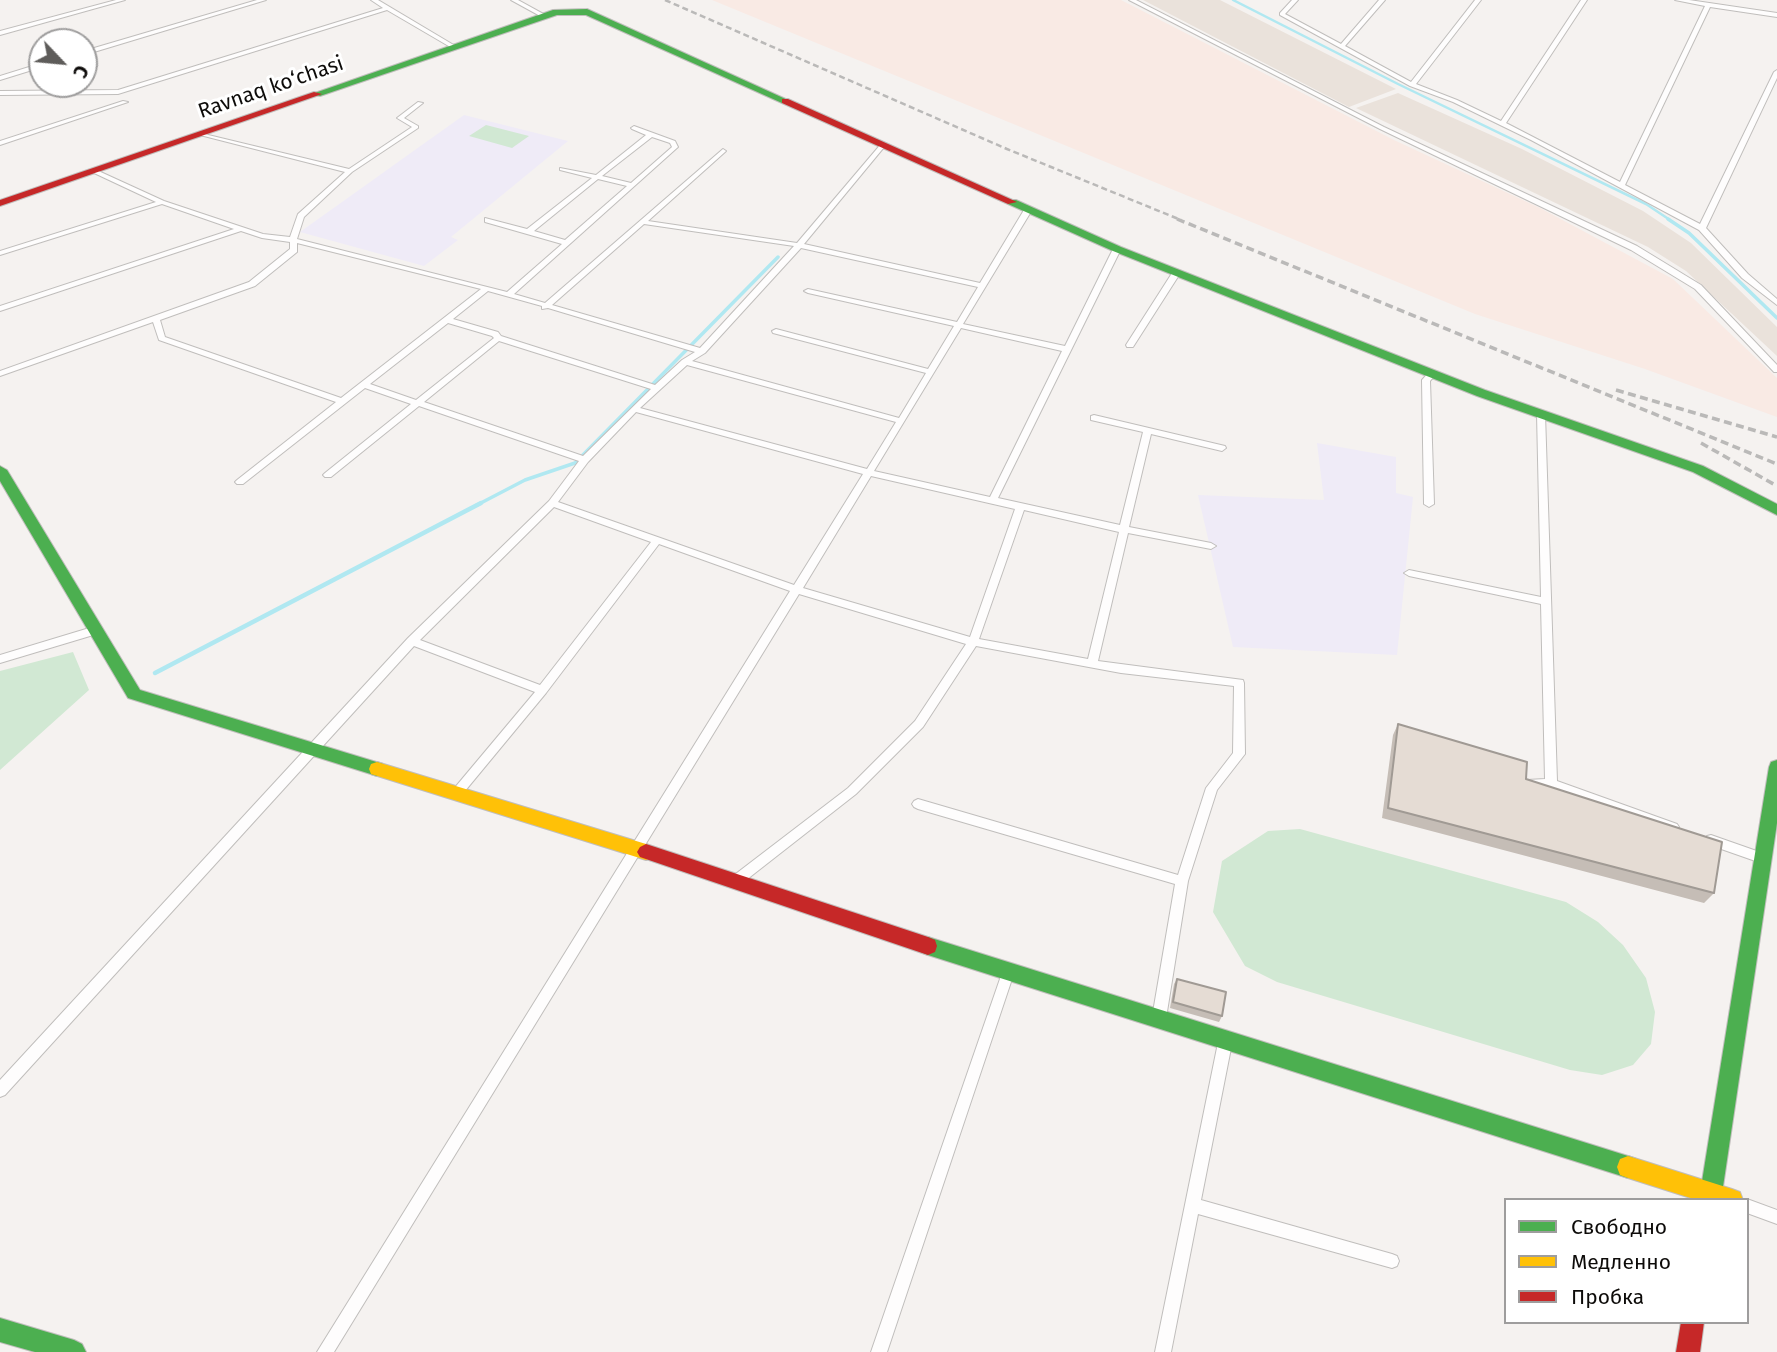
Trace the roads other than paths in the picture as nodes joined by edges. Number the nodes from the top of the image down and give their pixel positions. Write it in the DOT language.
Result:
graph roads {
  1 [pos="122,0"];
  2 [pos="263,0"];
  3 [pos="373,0"];
  4 [pos="514,0"];
  5 [pos="1132,0"];
  6 [pos="1295,0"];
  7 [pos="1382,0"];
  8 [pos="1478,0"];
  9 [pos="1584,0"];
  10 [pos="1678,0"];
  11 [pos="1725,3"];
  12 [pos="1708,6"];
  13 [pos="387,8"];
  14 [pos="550,14"];
  15 [pos="1777,15"];
  16 [pos="0,33"];
  17 [pos="1342,46"];
  18 [pos="454,47"];
  19 [pos="98,49"];
  20 [pos="28,69"];
  21 [pos="1777,72"];
  22 [pos="0,78"];
  23 [pos="1412,85"];
  24 [pos="0,93"];
  25 [pos="125,102"];
  26 [pos="420,103"];
  27 [pos="1502,125"];
  28 [pos="634,128"];
  29 [pos="202,134"];
  30 [pos="651,134"];
  31 [pos="0,143"];
  32 [pos="883,145"];
  33 [pos="723,151"];
  34 [pos="562,169"];
  35 [pos="94,171"];
  36 [pos="350,171"];
  37 [pos="595,177"];
  38 [pos="1622,184"];
  39 [pos="632,185"];
  40 [pos="162,202"];
  41 [pos="0,203"];
  42 [pos="1028,210"];
  43 [pos="488,220"];
  44 [pos="642,222"];
  45 [pos="1702,228"];
  46 [pos="241,229"];
  47 [pos="528,232"];
  48 [pos="293,240"];
  49 [pos="567,243"];
  50 [pos="799,245"];
  51 [pos="1117,249"];
  52 [pos="0,253"];
  53 [pos="1177,271"];
  54 [pos="982,286"];
  55 [pos="486,288"];
  56 [pos="808,291"];
  57 [pos="508,295"];
  58 [pos="1777,303"];
  59 [pos="545,307"];
  60 [pos="0,309"];
  61 [pos="155,318"];
  62 [pos="448,320"];
  63 [pos="958,326"];
  64 [pos="776,331"];
  65 [pos="498,338"];
  66 [pos="1130,345"];
  67 [pos="1065,349"];
  68 [pos="702,351"];
  69 [pos="685,362"];
  70 [pos="1777,370"];
  71 [pos="930,372"];
  72 [pos="0,373"];
  73 [pos="1432,374"];
  74 [pos="365,385"];
  75 [pos="657,388"];
  76 [pos="343,402"];
  77 [pos="421,402"];
  78 [pos="634,409"];
  79 [pos="1541,414"];
  80 [pos="1094,418"];
  81 [pos="901,421"];
  82 [pos="1148,430"];
  83 [pos="1222,448"];
  84 [pos="585,460"];
  85 [pos="0,470"];
  86 [pos="869,473"];
  87 [pos="328,475"];
  88 [pos="240,482"];
  89 [pos="992,501"];
  90 [pos="552,503"];
  91 [pos="1429,504"];
  92 [pos="1021,506"];
  93 [pos="1777,510"];
  94 [pos="1122,530"];
  95 [pos="657,540"];
  96 [pos="1211,546"];
  97 [pos="1409,573"];
  98 [pos="797,590"];
  99 [pos="1547,602"];
  100 [pos="96,630"];
  101 [pos="412,641"];
  102 [pos="973,642"];
  103 [pos="0,659"];
  104 [pos="1092,663"];
  105 [pos="542,690"];
  106 [pos="311,749"];
  107 [pos="1777,767"];
  108 [pos="1531,783"];
  109 [pos="1551,783"];
  110 [pos="456,794"];
  111 [pos="918,804"];
  112 [pos="1681,829"];
  113 [pos="1693,834"];
  114 [pos="635,849"];
  115 [pos="1764,859"];
  116 [pos="737,880"];
  117 [pos="1182,881"];
  118 [pos="1008,973"];
  119 [pos="1159,1018"];
  120 [pos="1226,1038"];
  121 [pos="0,1090"];
  122 [pos="1711,1196"];
  123 [pos="1193,1205"];
  124 [pos="1749,1207"];
  125 [pos="1777,1217"];
  126 [pos="1392,1261"];
  127 [pos="1693,1324"];
  128 [pos="0,1330"];
  129 [pos="74,1352"];
  130 [pos="325,1352"];
  131 [pos="879,1352"];
  132 [pos="1163,1352"];
  133 [pos="1688,1352"];
  1 -- 16 [label="street"];
  2 -- 19 [label="street"];
  3 -- 13 [label="street"];
  4 -- 14 [label="street"];
  5 -- 70 [label="street"];
  6 -- 17 [label="street"];
  7 -- 17 [label="street"];
  8 -- 23 [label="street"];
  9 -- 27 [label="street"];
  10 -- 12 [label="street"];
  11 -- 12 [label="street"];
  11 -- 15 [label="street"];
  12 -- 38 [label="street"];
  13 -- 18 [label="street"];
  13 -- 24 [label="street"];
  14 -- 18 [label="street, Ravnaq ko‘chasi"];
  14 -- 32 [label="street"];
  17 -- 23 [label="street"];
  18 -- 29 [label="street, Ravnaq ko‘chasi"];
  20 -- 22 [label="street"];
  21 -- 45 [label="street"];
  23 -- 27 [label="street"];
  25 -- 31 [label="street"];
  26 -- 36 [label="street"];
  27 -- 38 [label="street"];
  28 -- 30 [label="street"];
  29 -- 35 [label="street, Ravnaq ko‘chasi"];
  29 -- 36 [label="street"];
  30 -- 37 [label="street"];
  30 -- 39 [label="street"];
  32 -- 42 [label="street"];
  32 -- 50 [label="street"];
  33 -- 44 [label="street"];
  34 -- 37 [label="street"];
  35 -- 40 [label="street"];
  35 -- 41 [label="street, Ravnaq ko‘chasi"];
  36 -- 48 [label="street"];
  37 -- 39 [label="street"];
  37 -- 47 [label="street"];
  38 -- 45 [label="street"];
  39 -- 49 [label="street"];
  40 -- 46 [label="street"];
  40 -- 52 [label="street"];
  42 -- 51 [label="street"];
  42 -- 54 [label="street"];
  43 -- 47 [label="street"];
  44 -- 50 [label="street"];
  44 -- 59 [label="street"];
  45 -- 58 [label="street"];
  46 -- 48 [label="street"];
  46 -- 60 [label="street"];
  47 -- 49 [label="street"];
  48 -- 55 [label="street"];
  48 -- 61 [label="street"];
  49 -- 57 [label="street"];
  50 -- 54 [label="street"];
  50 -- 68 [label="street"];
  51 -- 53 [label="street"];
  51 -- 67 [label="street"];
  53 -- 66 [label="street"];
  53 -- 73 [label="street"];
  54 -- 63 [label="street"];
  55 -- 57 [label="street"];
  55 -- 62 [label="street"];
  56 -- 63 [label="street"];
  57 -- 59 [label="street"];
  59 -- 68 [label="street"];
  61 -- 72 [label="street"];
  61 -- 76 [label="street"];
  62 -- 65 [label="street"];
  62 -- 74 [label="street"];
  63 -- 67 [label="street"];
  63 -- 71 [label="street"];
  64 -- 71 [label="street"];
  65 -- 75 [label="street"];
  65 -- 77 [label="street"];
  67 -- 89 [label="street"];
  68 -- 69 [label="street"];
  69 -- 75 [label="street"];
  69 -- 81 [label="street"];
  71 -- 81 [label="street"];
  73 -- 79 [label="street"];
  73 -- 91 [label="street"];
  74 -- 76 [label="street"];
  74 -- 77 [label="street"];
  75 -- 78 [label="street"];
  76 -- 88 [label="street"];
  77 -- 84 [label="street"];
  77 -- 87 [label="street"];
  78 -- 84 [label="street"];
  78 -- 86 [label="street"];
  79 -- 93 [label="street"];
  79 -- 99 [label="street"];
  80 -- 82 [label="street"];
  81 -- 86 [label="street"];
  82 -- 83 [label="street"];
  82 -- 94 [label="street"];
  84 -- 90 [label="street"];
  85 -- 100 [label="street"];
  86 -- 89 [label="street"];
  86 -- 98 [label="street"];
  89 -- 92 [label="street"];
  90 -- 95 [label="street"];
  90 -- 101 [label="street"];
  92 -- 94 [label="street"];
  92 -- 102 [label="street"];
  94 -- 96 [label="street"];
  94 -- 104 [label="street"];
  95 -- 98 [label="street"];
  95 -- 105 [label="street"];
  97 -- 99 [label="street"];
  98 -- 102 [label="street"];
  98 -- 114 [label="street"];
  99 -- 109 [label="street"];
  100 -- 103 [label="street"];
  100 -- 106 [label="street"];
  101 -- 105 [label="street"];
  101 -- 106 [label="street"];
  102 -- 104 [label="street"];
  102 -- 116 [label="street"];
  104 -- 117 [label="street"];
  105 -- 110 [label="street"];
  106 -- 110 [label="street"];
  106 -- 121 [label="street"];
  107 -- 115 [label="street"];
  108 -- 109 [label="street"];
  109 -- 112 [label="street"];
  110 -- 114 [label="street"];
  111 -- 117 [label="street"];
  113 -- 115 [label="street"];
  114 -- 116 [label="street"];
  114 -- 130 [label="street"];
  115 -- 122 [label="street"];
  116 -- 118 [label="street"];
  117 -- 119 [label="street"];
  118 -- 119 [label="street"];
  118 -- 131 [label="street"];
  119 -- 120 [label="street"];
  120 -- 122 [label="street"];
  120 -- 123 [label="street"];
  123 -- 126 [label="street"];
  123 -- 132 [label="street"];
  124 -- 125 [label="street"];
  127 -- 133 [label="street"];
  128 -- 129 [label="street"];
}
